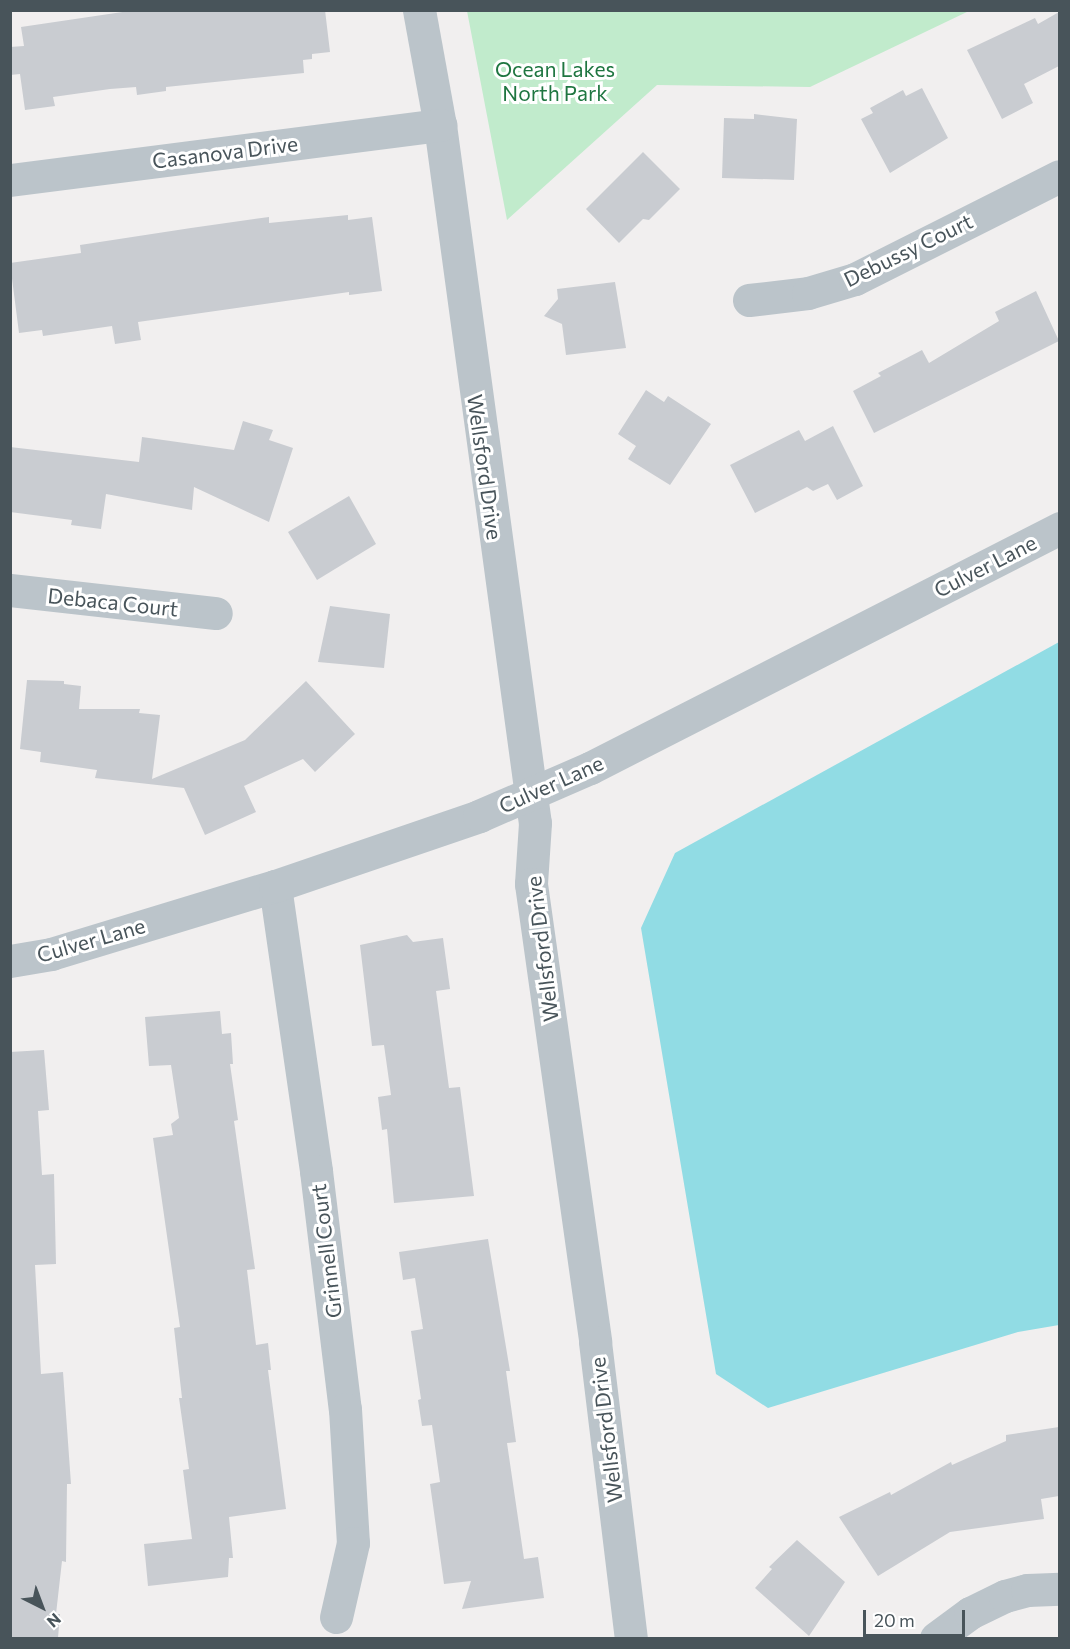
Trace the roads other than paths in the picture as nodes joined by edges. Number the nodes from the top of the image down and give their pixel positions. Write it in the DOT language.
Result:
graph roads {
  1 [pos="419,10"];
  2 [pos="440,125"];
  3 [pos="1059,176"];
  4 [pos="10,180"];
  5 [pos="749,300"];
  6 [pos="1059,528"];
  7 [pos="10,590"];
  8 [pos="216,613"];
  9 [pos="531,795"];
  10 [pos="275,886"];
  11 [pos="10,961"];
  12 [pos="1059,1589"];
  13 [pos="336,1617"];
  14 [pos="631,1638"];
  15 [pos="936,1638"];
  1 -- 2 [label="street, Wellsford Drive"];
  2 -- 4 [label="street, Casanova Drive"];
  2 -- 9 [label="street, Wellsford Drive"];
  3 -- 5 [label="street, Debussy Court"];
  6 -- 9 [label="street, Culver Lane"];
  7 -- 8 [label="street, Debaca Court"];
  9 -- 10 [label="street, Culver Lane"];
  9 -- 14 [label="street, Wellsford Drive"];
  10 -- 11 [label="street, Culver Lane"];
  10 -- 13 [label="street, Grinnell Court"];
  12 -- 15 [label="street"];
}
